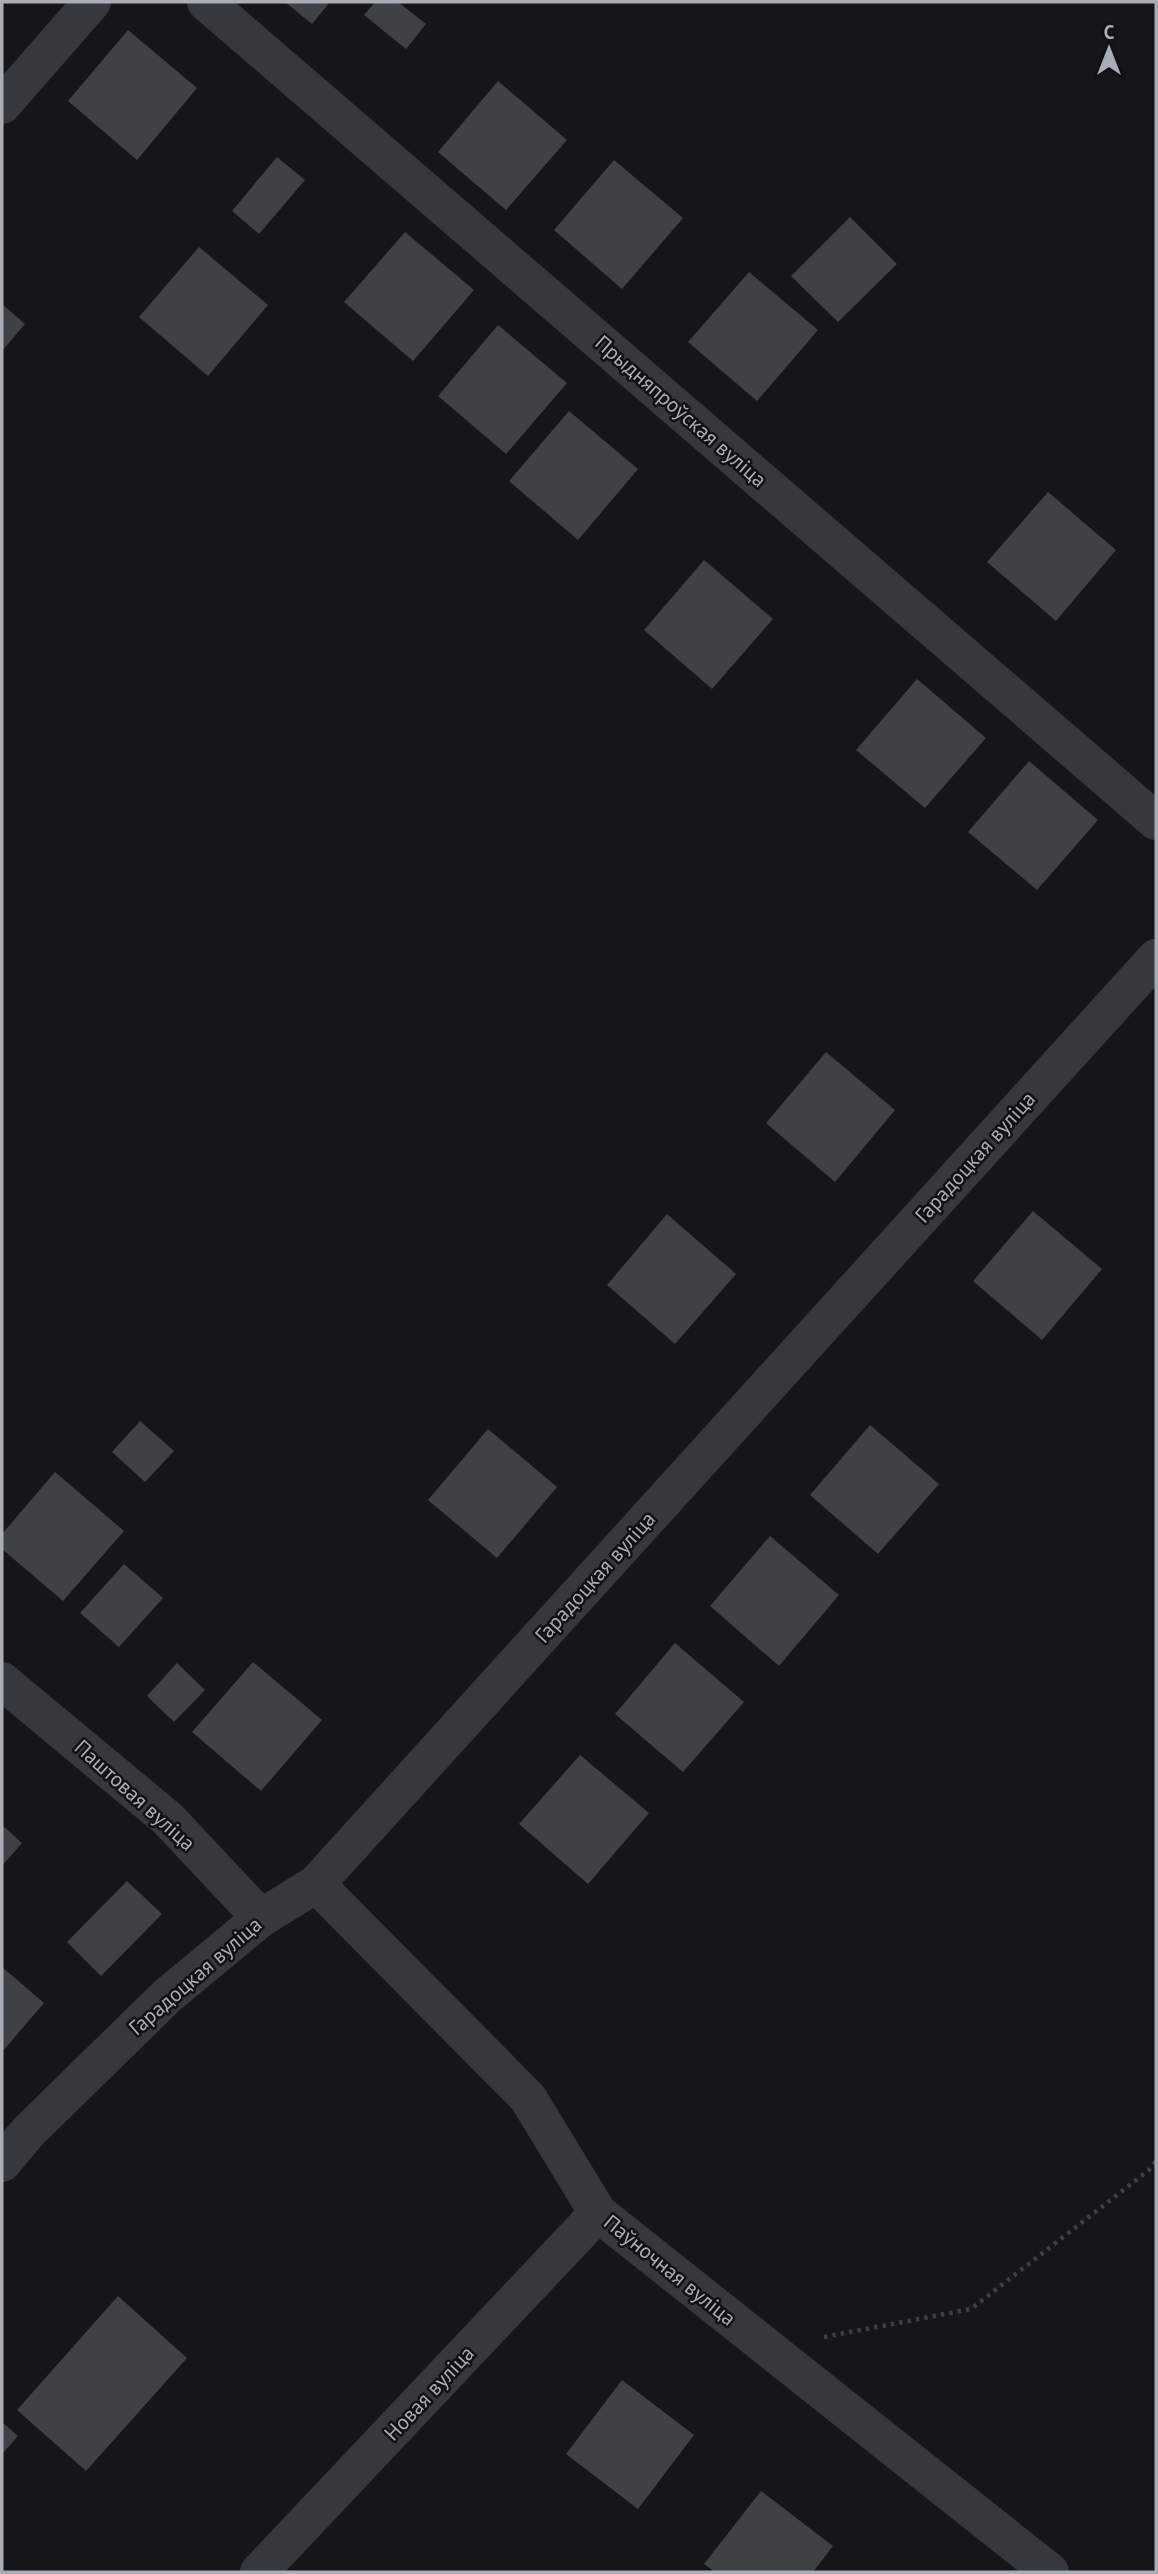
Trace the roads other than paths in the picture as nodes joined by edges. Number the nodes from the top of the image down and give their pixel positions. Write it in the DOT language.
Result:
graph roads {
  1 [pos="92,2"];
  2 [pos="206,2"];
  3 [pos="2,105"];
  4 [pos="1156,821"];
  5 [pos="1156,958"];
  6 [pos="2,1681"];
  7 [pos="316,1884"];
  8 [pos="261,1918"];
  9 [pos="2,2163"];
  10 [pos="598,2213"];
  11 [pos="260,2572"];
  12 [pos="1050,2572"];
  1 -- 3 [label="street"];
  2 -- 4 [label="street, Прыдняпроўская вуліца"];
  5 -- 7 [label="street, Гарадоцкая вуліца"];
  6 -- 8 [label="street, Паштовая вуліца"];
  7 -- 8 [label="street, Гарадоцкая вуліца"];
  7 -- 10 [label="street, Паўночная вуліца"];
  8 -- 9 [label="street, Гарадоцкая вуліца"];
  10 -- 11 [label="street, Новая вуліца"];
  10 -- 12 [label="street, Паўночная вуліца"];
}
